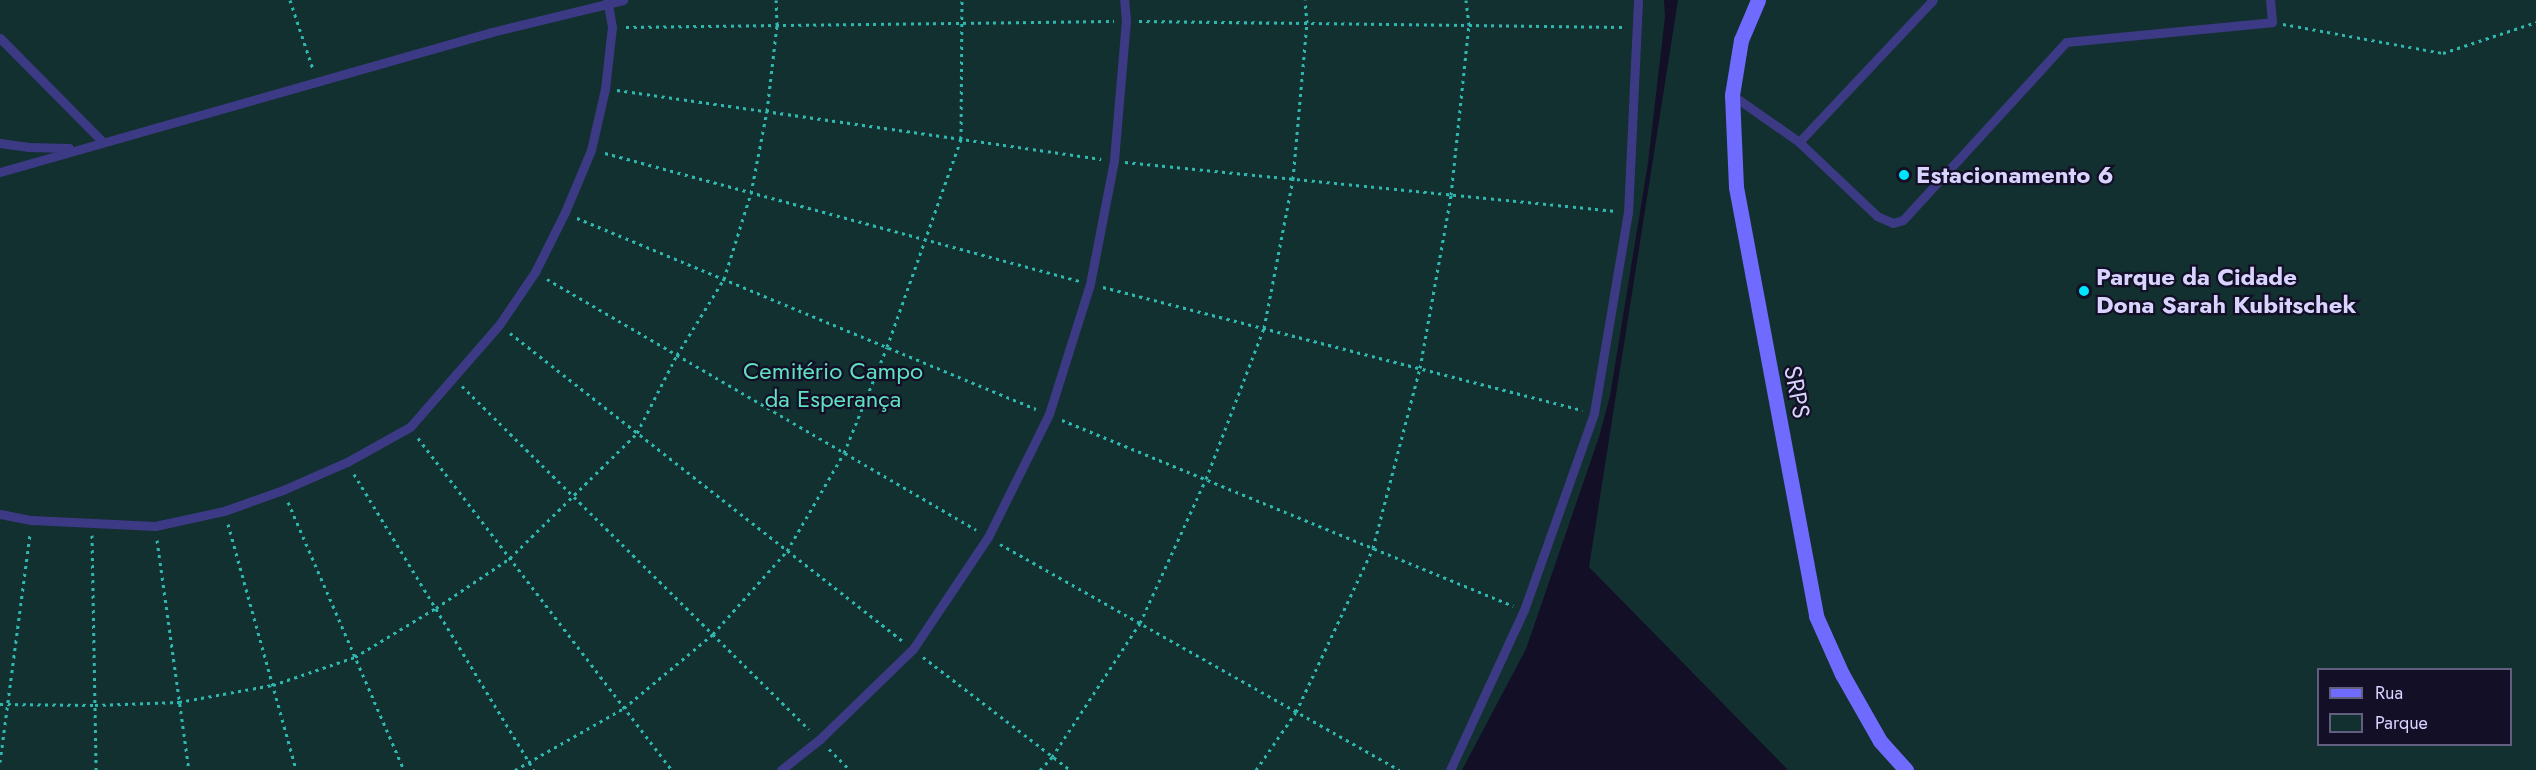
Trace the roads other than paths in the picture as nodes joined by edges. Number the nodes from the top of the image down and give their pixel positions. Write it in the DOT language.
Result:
graph roads {
  1 [pos="623,0"];
  2 [pos="1124,0"];
  3 [pos="1638,0"];
  4 [pos="1758,0"];
  5 [pos="1933,0"];
  6 [pos="2270,0"];
  7 [pos="607,2"];
  8 [pos="0,38"];
  9 [pos="1731,95"];
  10 [pos="102,141"];
  11 [pos="0,142"];
  12 [pos="1799,142"];
  13 [pos="77,148"];
  14 [pos="0,172"];
  15 [pos="0,514"];
  16 [pos="781,770"];
  17 [pos="1450,770"];
  18 [pos="1906,770"];
  1 -- 7 [label="lane"];
  2 -- 16 [label="lane"];
  3 -- 17 [label="lane"];
  4 -- 9 [label="main road, SRPS"];
  5 -- 12 [label="lane"];
  6 -- 12 [label="lane"];
  7 -- 10 [label="lane"];
  7 -- 15 [label="lane"];
  8 -- 10 [label="lane"];
  9 -- 12 [label="lane"];
  9 -- 18 [label="main road, SRPS"];
  10 -- 13 [label="lane"];
  11 -- 13 [label="lane"];
  13 -- 14 [label="lane"];
}
